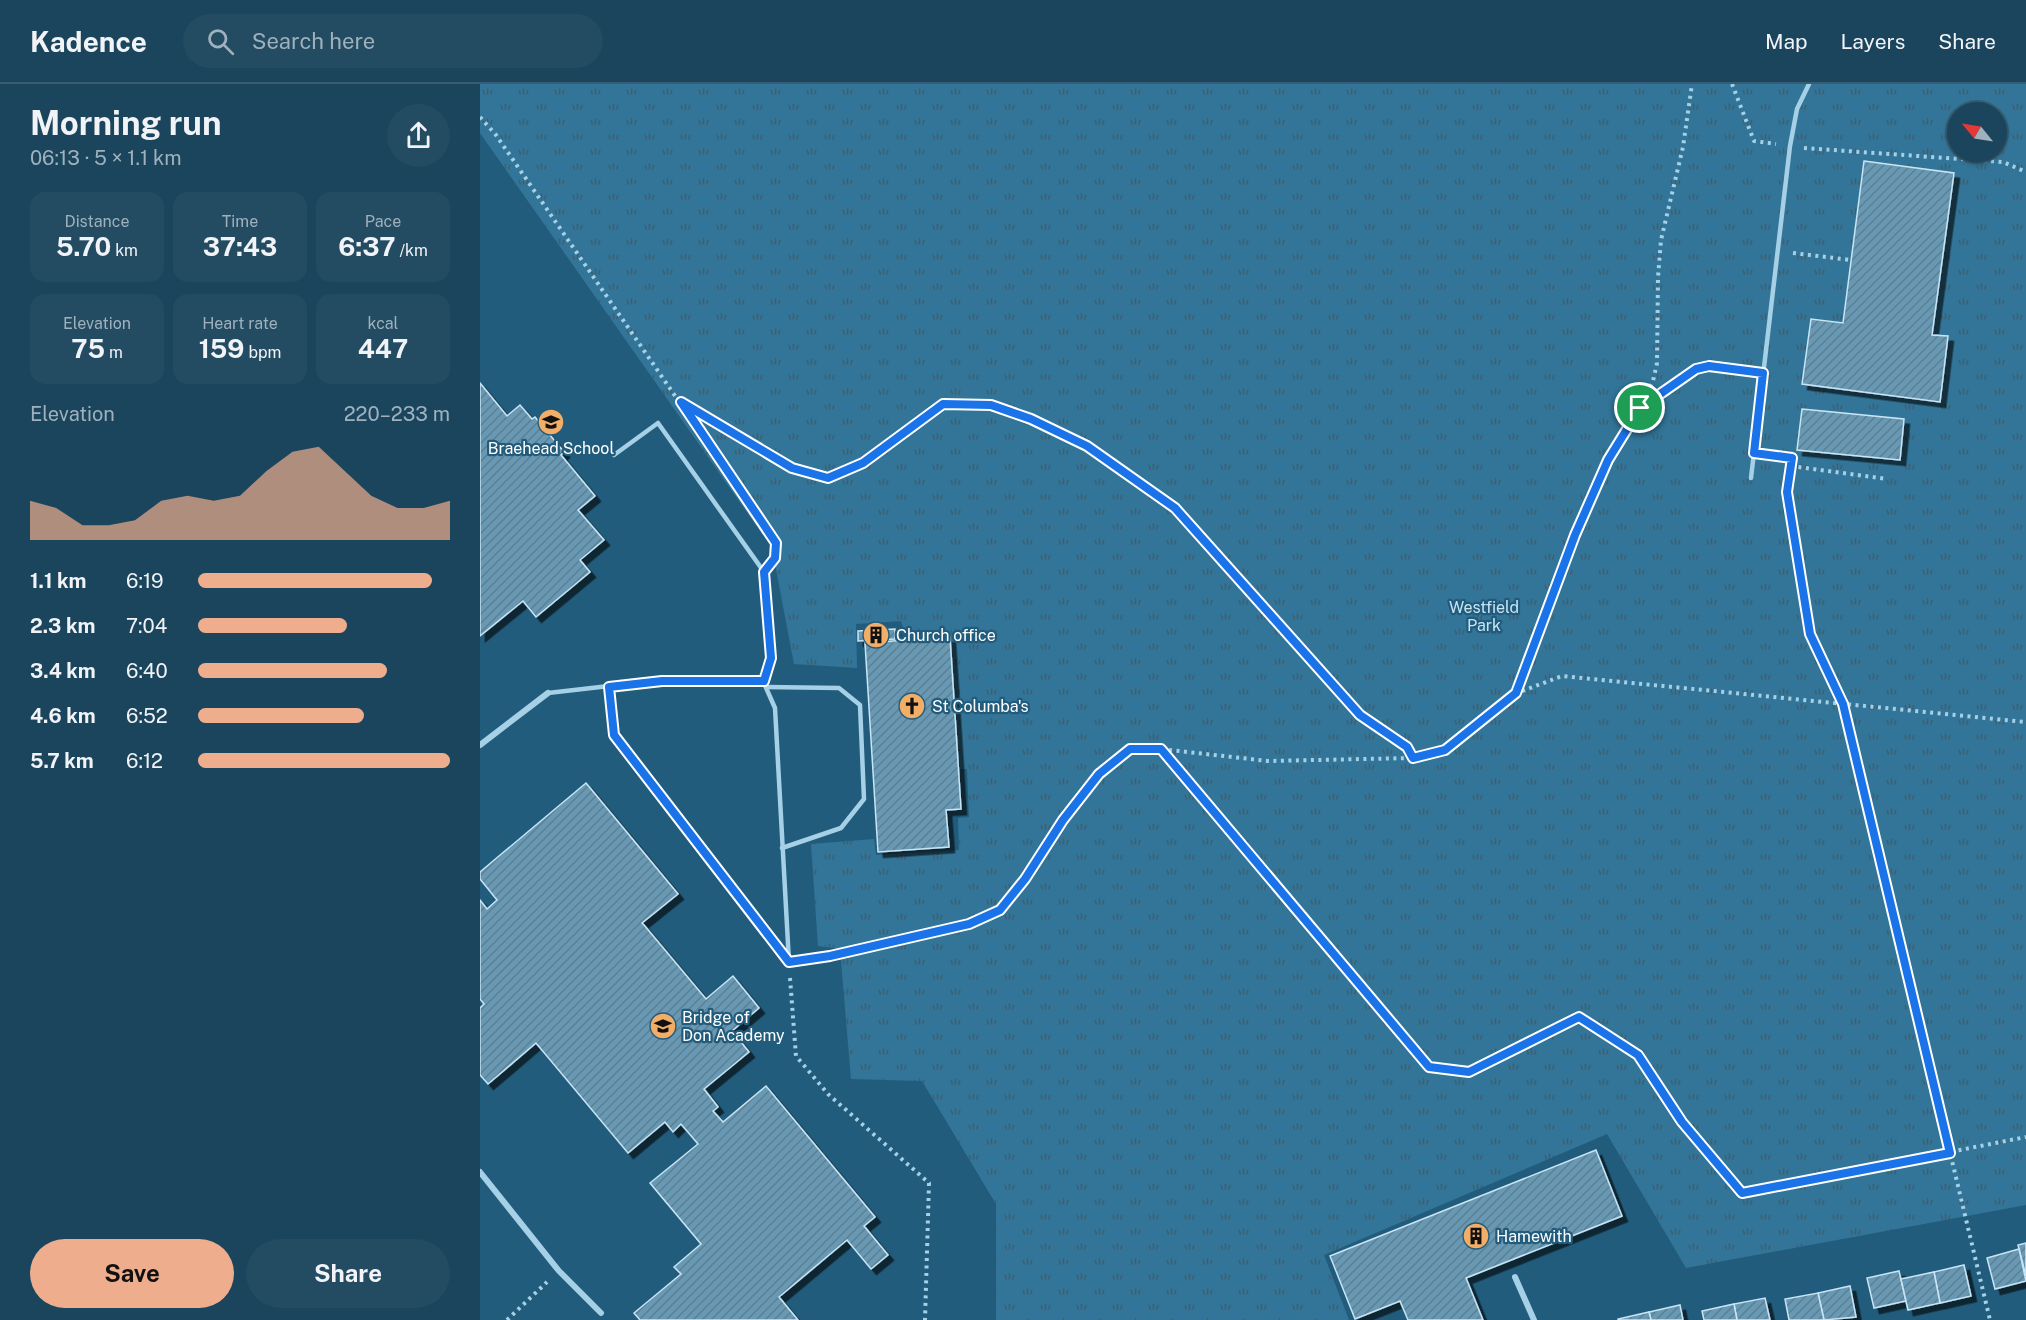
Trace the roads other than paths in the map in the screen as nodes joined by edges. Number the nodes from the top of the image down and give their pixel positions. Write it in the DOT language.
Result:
graph roads {
  1 [pos="1809,84"];
  2 [pos="614,455"];
  3 [pos="1750,478"];
  4 [pos="765,684"];
  5 [pos="609,687"];
  6 [pos="548,693"];
  7 [pos="480,746"];
  8 [pos="782,848"];
  9 [pos="480,1172"];
  10 [pos="1515,1277"];
  11 [pos="601,1313"];
  12 [pos="1534,1320"];
  1 -- 3 [label="lane"];
  2 -- 4 [label="lane"];
  4 -- 5 [label="lane"];
  4 -- 8 [label="lane"];
  4 -- 8 [label="lane"];
  5 -- 6 [label="lane"];
  5 -- 8 [label="lane"];
  6 -- 7 [label="street"];
  9 -- 11 [label="street"];
  10 -- 12 [label="street"];
}
